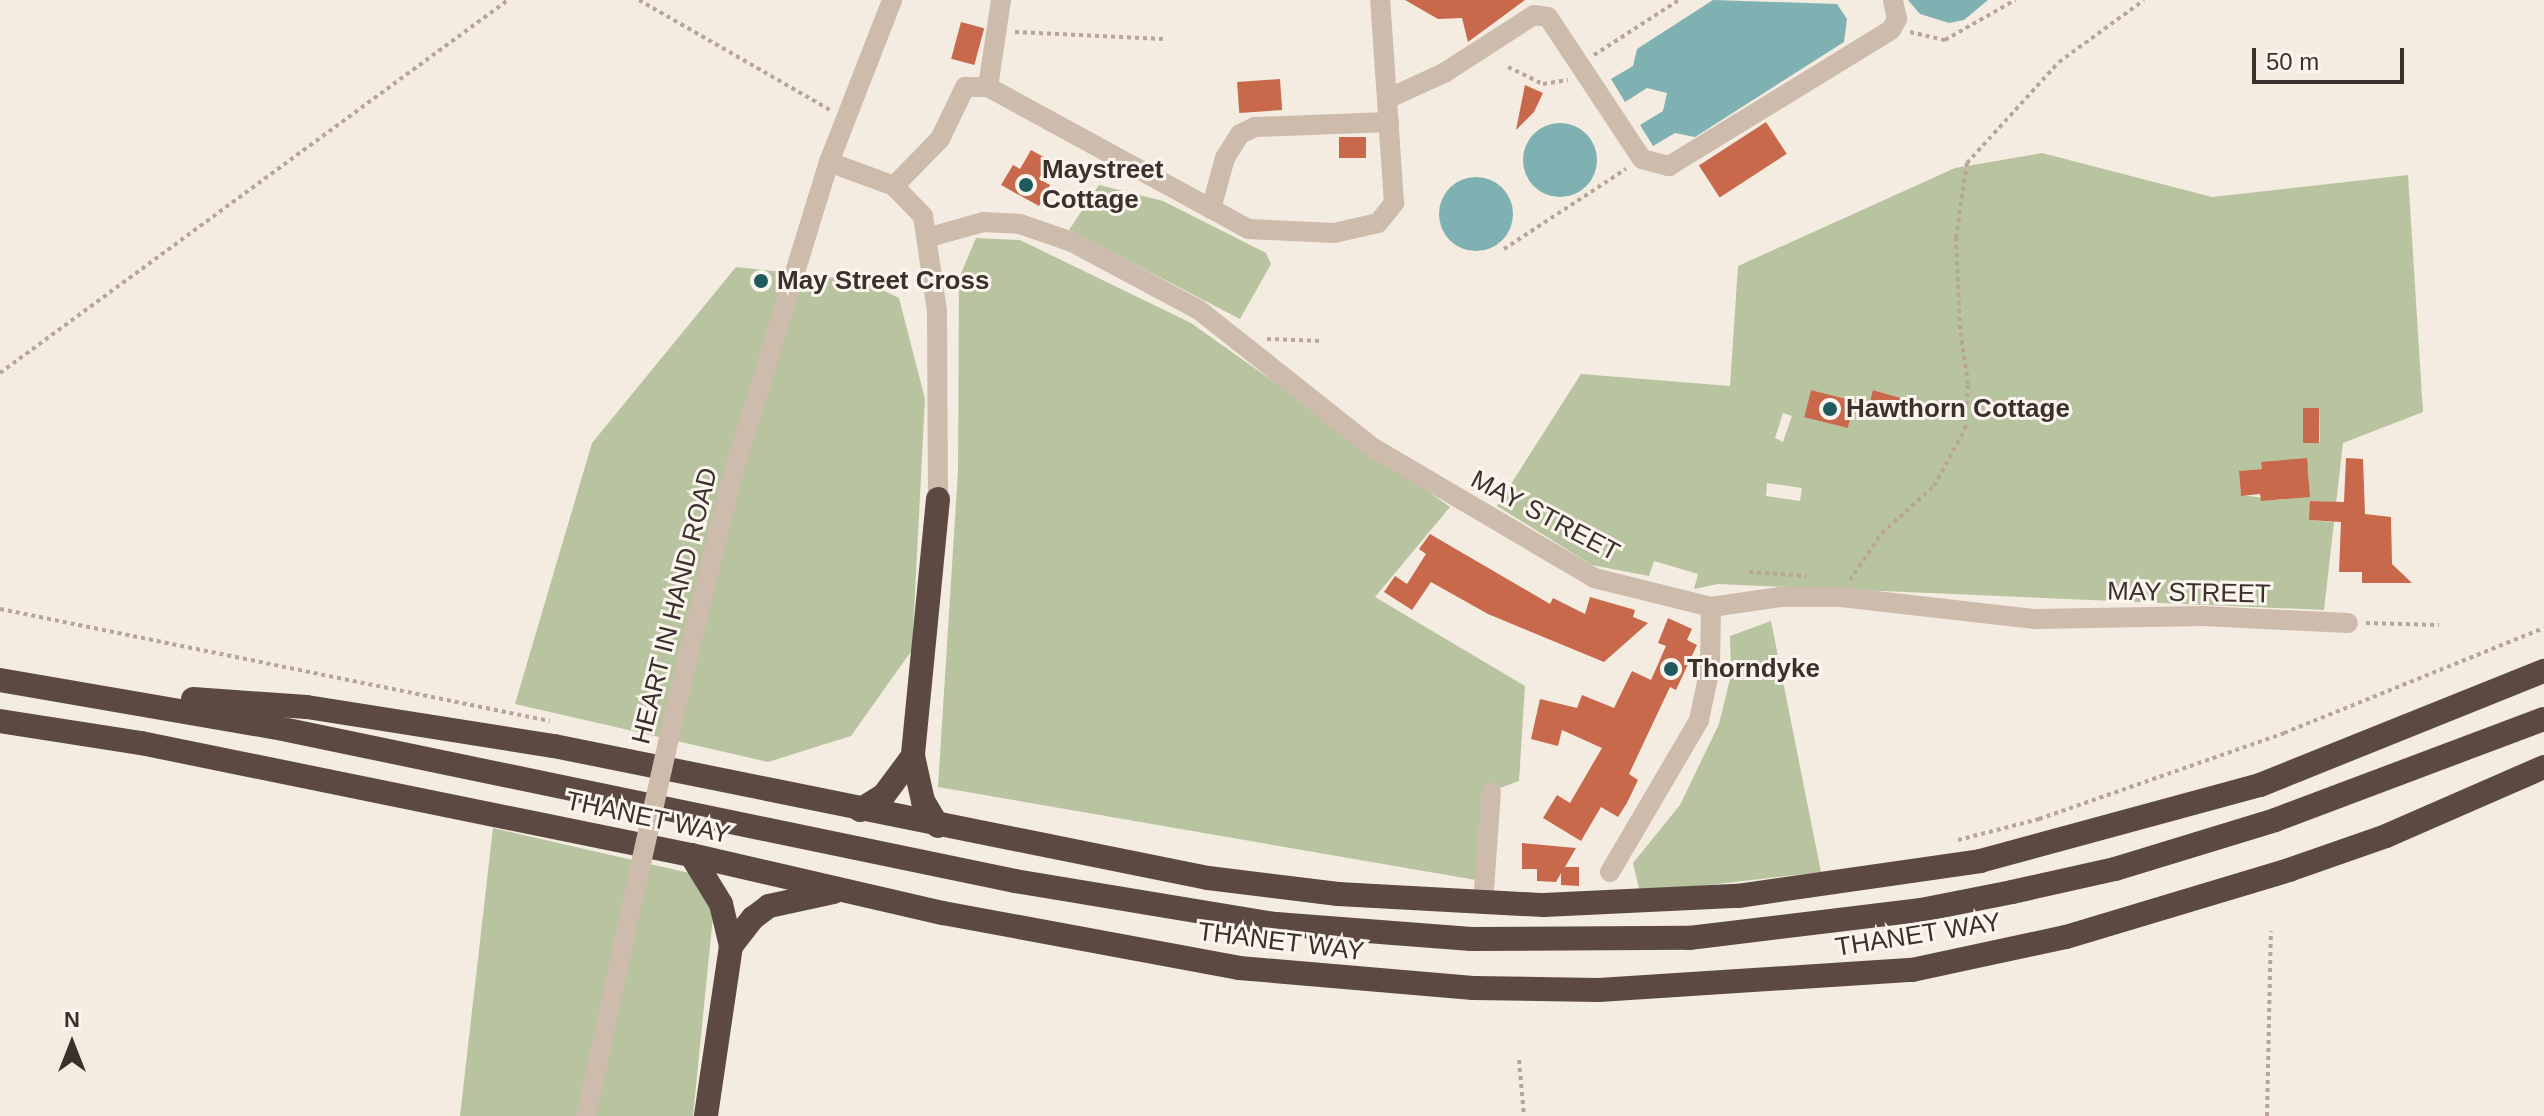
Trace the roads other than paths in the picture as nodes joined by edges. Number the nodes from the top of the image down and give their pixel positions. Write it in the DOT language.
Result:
graph roads {
  1 [pos="892,0"];
  2 [pos="1001,0"];
  3 [pos="1380,0"];
  4 [pos="1893,0"];
  5 [pos="988,87"];
  6 [pos="1387,99"];
  7 [pos="1389,122"];
  8 [pos="829,162"];
  9 [pos="894,186"];
  10 [pos="1211,209"];
  11 [pos="930,237"];
  12 [pos="938,499"];
  13 [pos="1711,607"];
  14 [pos="2348,623"];
  15 [pos="2544,671"];
  16 [pos="0,680"];
  17 [pos="67,691"];
  18 [pos="2544,719"];
  19 [pos="0,721"];
  20 [pos="913,756"];
  21 [pos="2544,767"];
  22 [pos="1491,792"];
  23 [pos="860,810"];
  24 [pos="938,826"];
  25 [pos="691,855"];
  26 [pos="1610,872"];
  27 [pos="843,890"];
  28 [pos="1483,903"];
  29 [pos="731,946"];
  30 [pos="586,1116"];
  31 [pos="706,1116"];
  1 -- 8 [label="street, HEART IN HAND ROAD"];
  2 -- 5 [label="street"];
  3 -- 6 [label="street"];
  4 -- 6 [label="street"];
  5 -- 9 [label="street"];
  5 -- 10 [label="street"];
  6 -- 7 [label="street"];
  7 -- 10 [label="street"];
  7 -- 10 [label="street"];
  8 -- 9 [label="street"];
  8 -- 30 [label="street, HEART IN HAND ROAD, bridge"];
  9 -- 11 [label="street"];
  11 -- 12 [label="street"];
  11 -- 13 [label="street, MAY STREET"];
  12 -- 20 [label="highway"];
  13 -- 14 [label="street, MAY STREET"];
  13 -- 26 [label="street"];
  15 -- 28 [label="highway"];
  16 -- 17 [label="highway, THANET WAY"];
  17 -- 18 [label="highway, THANET WAY"];
  17 -- 23 [label="highway"];
  19 -- 25 [label="highway, THANET WAY"];
  20 -- 23 [label="highway"];
  20 -- 24 [label="highway"];
  21 -- 27 [label="highway, THANET WAY"];
  22 -- 28 [label="street"];
  23 -- 24 [label="highway"];
  24 -- 28 [label="highway"];
  25 -- 27 [label="highway, THANET WAY"];
  25 -- 29 [label="highway"];
  27 -- 29 [label="highway"];
  29 -- 31 [label="highway"];
}
